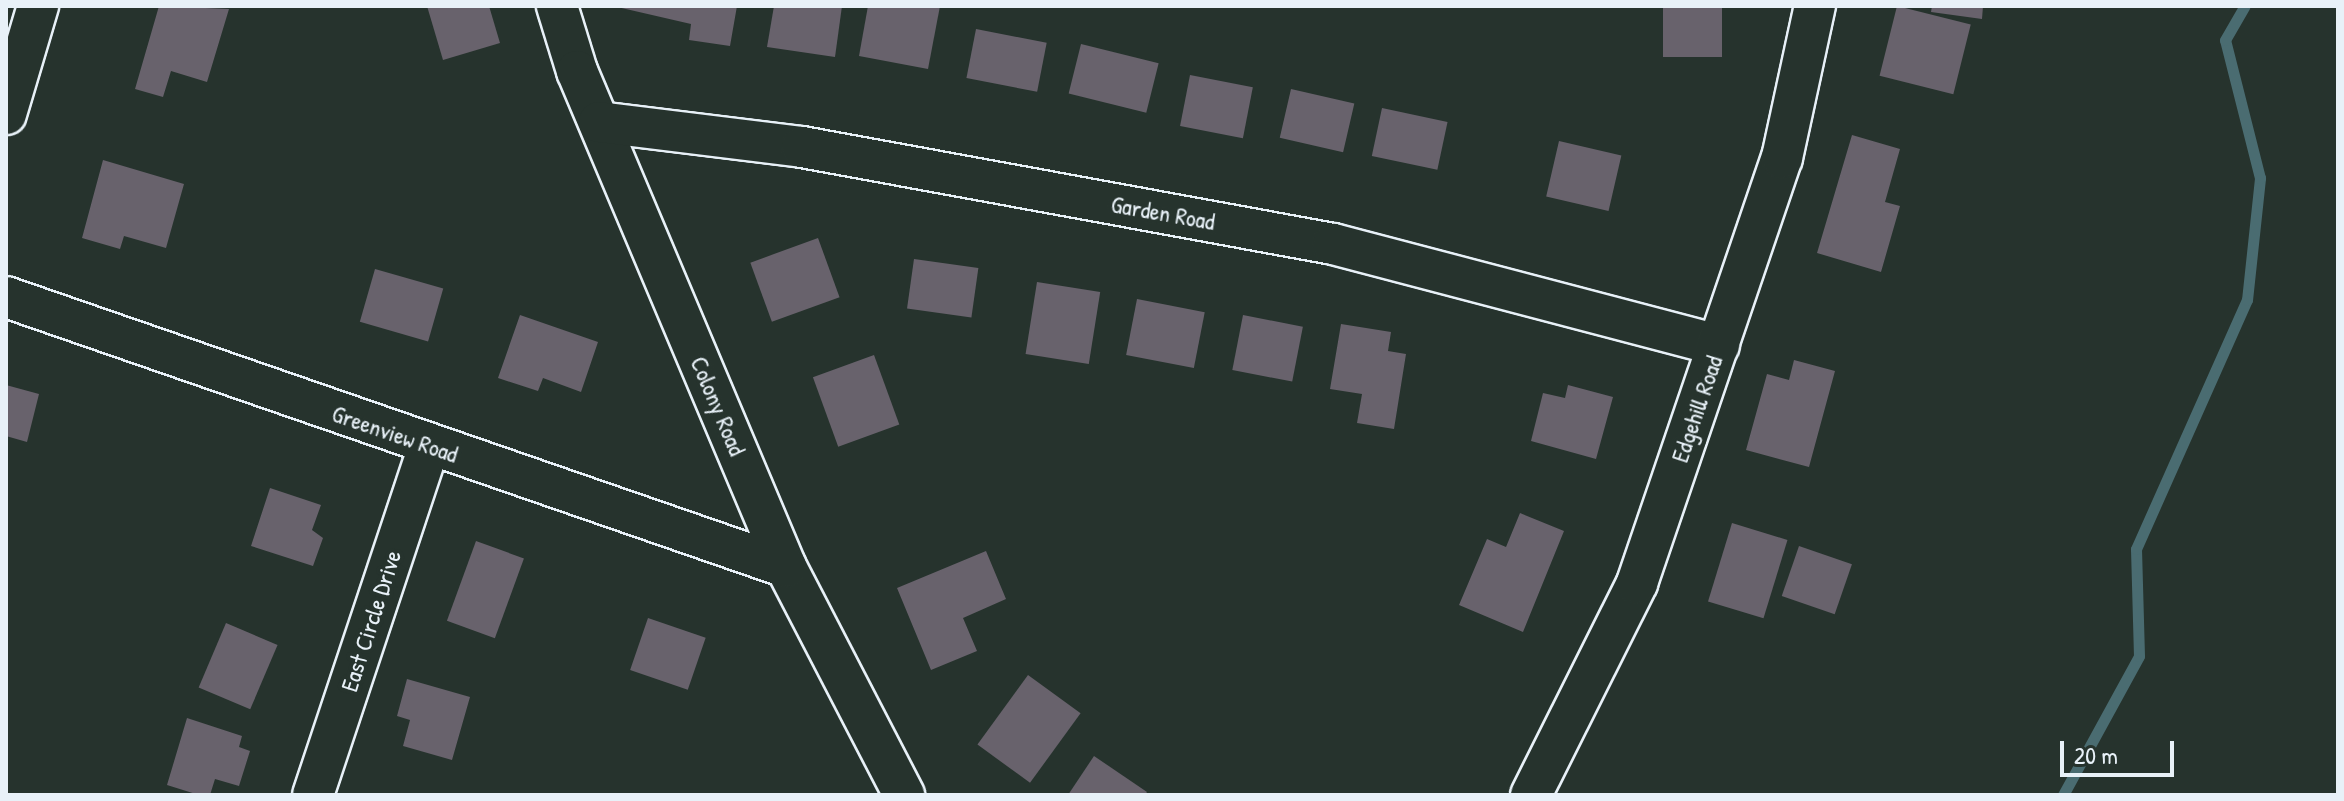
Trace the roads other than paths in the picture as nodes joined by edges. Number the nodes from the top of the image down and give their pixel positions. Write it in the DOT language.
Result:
graph roads {
  1 [pos="38,6"];
  2 [pos="557,6"];
  3 [pos="1815,6"];
  4 [pos="6,114"];
  5 [pos="599,122"];
  6 [pos="6,297"];
  7 [pos="1719,345"];
  8 [pos="429,447"];
  9 [pos="786,567"];
  10 [pos="313,795"];
  11 [pos="904,795"];
  12 [pos="1531,795"];
  1 -- 4 [label="street"];
  2 -- 5 [label="street, Colony Road"];
  3 -- 7 [label="street, Edgehill Road"];
  5 -- 7 [label="street, Garden Road"];
  5 -- 9 [label="street, Colony Road"];
  6 -- 8 [label="street, Greenview Road"];
  7 -- 12 [label="street, Edgehill Road"];
  8 -- 9 [label="street, Greenview Road"];
  8 -- 10 [label="street, East Circle Drive"];
  9 -- 11 [label="street, Colony Road"];
}
